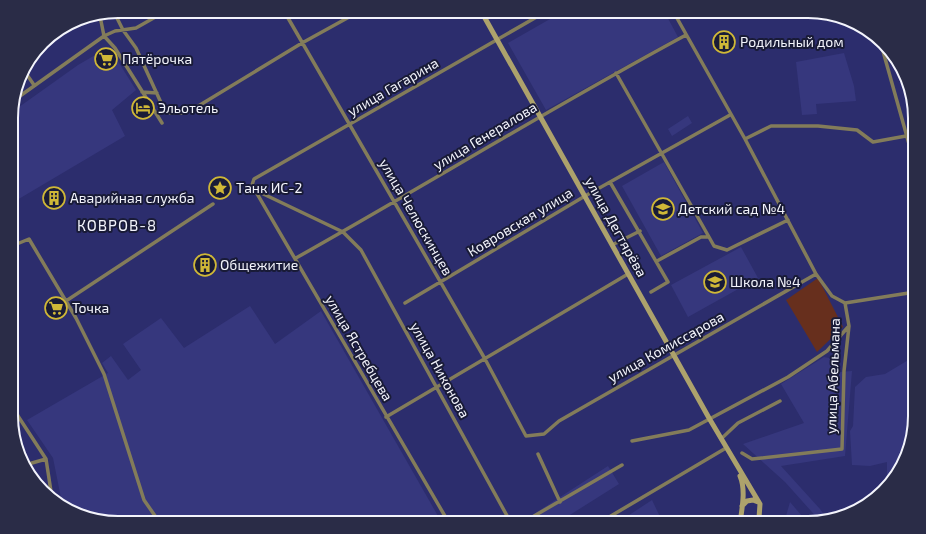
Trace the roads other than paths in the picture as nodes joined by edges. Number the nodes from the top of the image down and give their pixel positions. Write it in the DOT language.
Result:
graph roads {
  1 [pos="117,18"];
  2 [pos="154,18"];
  3 [pos="288,18"];
  4 [pos="347,18"];
  5 [pos="485,18"];
  6 [pos="535,18"];
  7 [pos="677,18"];
  8 [pos="100,20"];
  9 [pos="123,30"];
  10 [pos="686,35"];
  11 [pos="104,36"];
  12 [pos="496,40"];
  13 [pos="302,43"];
  14 [pos="883,52"];
  15 [pos="616,73"];
  16 [pos="28,75"];
  17 [pos="34,85"];
  18 [pos="142,92"];
  19 [pos="157,93"];
  20 [pos="21,96"];
  21 [pos="540,115"];
  22 [pos="730,115"];
  23 [pos="162,124"];
  24 [pos="350,125"];
  25 [pos="906,136"];
  26 [pos="745,139"];
  27 [pos="908,146"];
  28 [pos="662,154"];
  29 [pos="610,182"];
  30 [pos="252,185"];
  31 [pos="255,190"];
  32 [pos="584,196"];
  33 [pos="395,203"];
  34 [pos="213,204"];
  35 [pos="788,220"];
  36 [pos="640,231"];
  37 [pos="343,232"];
  38 [pos="709,237"];
  39 [pos="18,244"];
  40 [pos="612,245"];
  41 [pos="296,258"];
  42 [pos="657,261"];
  43 [pos="628,274"];
  44 [pos="816,274"];
  45 [pos="441,282"];
  46 [pos="651,292"];
  47 [pos="908,293"];
  48 [pos="66,301"];
  49 [pos="404,302"];
  50 [pos="845,303"];
  51 [pos="849,326"];
  52 [pos="673,355"];
  53 [pos="485,359"];
  54 [pos="438,388"];
  55 [pos="780,401"];
  56 [pos="18,416"];
  57 [pos="386,417"];
  58 [pos="709,418"];
  59 [pos="526,436"];
  60 [pos="721,439"];
  61 [pos="632,441"];
  62 [pos="726,448"];
  63 [pos="742,453"];
  64 [pos="538,454"];
  65 [pos="730,455"];
  66 [pos="46,459"];
  67 [pos="30,464"];
  68 [pos="622,465"];
  69 [pos="52,491"];
  70 [pos="560,502"];
  71 [pos="760,504"];
  72 [pos="742,507"];
  73 [pos="155,516"];
  74 [pos="445,516"];
  75 [pos="507,516"];
  76 [pos="535,516"];
  77 [pos="611,516"];
  78 [pos="741,516"];
  79 [pos="759,516"];
  1 -- 9 [label="street"];
  2 -- 9 [label="street"];
  3 -- 13 [label="street, улица Челюскинцев"];
  4 -- 13 [label="street"];
  5 -- 12 [label="main road, улица Дегтярёва"];
  6 -- 12 [label="street, улица Гагарина"];
  7 -- 10 [label="street, улица Абельмана"];
  8 -- 11 [label="street"];
  9 -- 11 [label="street"];
  9 -- 19 [label="street"];
  10 -- 15 [label="street, улица Генералова"];
  10 -- 22 [label="street, улица Абельмана"];
  11 -- 17 [label="street"];
  11 -- 18 [label="street"];
  12 -- 21 [label="main road, улица Дегтярёва"];
  12 -- 24 [label="street, улица Гагарина"];
  13 -- 19 [label="street"];
  13 -- 24 [label="street, улица Челюскинцев"];
  14 -- 25 [label="street"];
  15 -- 21 [label="street, улица Генералова"];
  15 -- 28 [label="street"];
  16 -- 17 [label="street"];
  17 -- 20 [label="street"];
  18 -- 19 [label="street"];
  18 -- 23 [label="street"];
  21 -- 32 [label="main road, улица Дегтярёва"];
  21 -- 33 [label="street, улица Генералова"];
  22 -- 26 [label="street, улица Абельмана"];
  22 -- 28 [label="street, Ковровская улица"];
  24 -- 30 [label="street, улица Гагарина"];
  24 -- 33 [label="street, улица Челюскинцев"];
  25 -- 26 [label="street"];
  25 -- 27 [label="street"];
  26 -- 35 [label="street, улица Абельмана"];
  28 -- 29 [label="street, Ковровская улица"];
  28 -- 38 [label="street"];
  29 -- 32 [label="street, Ковровская улица"];
  29 -- 36 [label="street"];
  30 -- 31 [label="street, улица Ястребцева"];
  31 -- 37 [label="street, улица Никонова"];
  31 -- 41 [label="street, улица Ястребцева"];
  32 -- 40 [label="main road, улица Дегтярёва"];
  32 -- 45 [label="street, Ковровская улица"];
  33 -- 37 [label="street, улица Генералова"];
  33 -- 45 [label="street, улица Челюскинцев"];
  34 -- 48 [label="street"];
  35 -- 38 [label="street"];
  35 -- 44 [label="street, улица Абельмана"];
  36 -- 40 [label="street"];
  36 -- 42 [label="street"];
  37 -- 41 [label="street, улица Генералова"];
  37 -- 54 [label="street, улица Никонова"];
  38 -- 42 [label="street"];
  39 -- 48 [label="street"];
  40 -- 43 [label="main road, улица Дегтярёва"];
  41 -- 57 [label="street, улица Ястребцева"];
  42 -- 46 [label="street"];
  43 -- 52 [label="main road, улица Дегтярёва"];
  43 -- 53 [label="street"];
  44 -- 50 [label="street, улица Абельмана"];
  44 -- 52 [label="street, улица Комиссарова"];
  45 -- 49 [label="street, Ковровская улица"];
  45 -- 53 [label="street, улица Челюскинцев"];
  47 -- 50 [label="street"];
  48 -- 73 [label="street"];
  50 -- 51 [label="street, улица Абельмана"];
  51 -- 58 [label="street"];
  51 -- 63 [label="street, улица Абельмана"];
  52 -- 58 [label="main road, улица Дегтярёва"];
  52 -- 59 [label="street, улица Комиссарова"];
  53 -- 54 [label="street"];
  53 -- 59 [label="street, улица Челюскинцев"];
  54 -- 57 [label="street"];
  54 -- 75 [label="street, улица Никонова"];
  55 -- 60 [label="street"];
  56 -- 66 [label="street"];
  57 -- 74 [label="street, улица Ястребцева"];
  58 -- 60 [label="main road, улица Дегтярёва"];
  58 -- 61 [label="street"];
  60 -- 62 [label="main road, улица Дегтярёва"];
  62 -- 65 [label="main road, улица Дегтярёва"];
  62 -- 77 [label="street"];
  64 -- 70 [label="street"];
  65 -- 71 [label="main road"];
  65 -- 72 [label="main road"];
  66 -- 67 [label="street"];
  66 -- 69 [label="street"];
  68 -- 70 [label="street"];
  70 -- 76 [label="street"];
  71 -- 72 [label="main road"];
  71 -- 79 [label="main road"];
  72 -- 78 [label="main road"];
}
